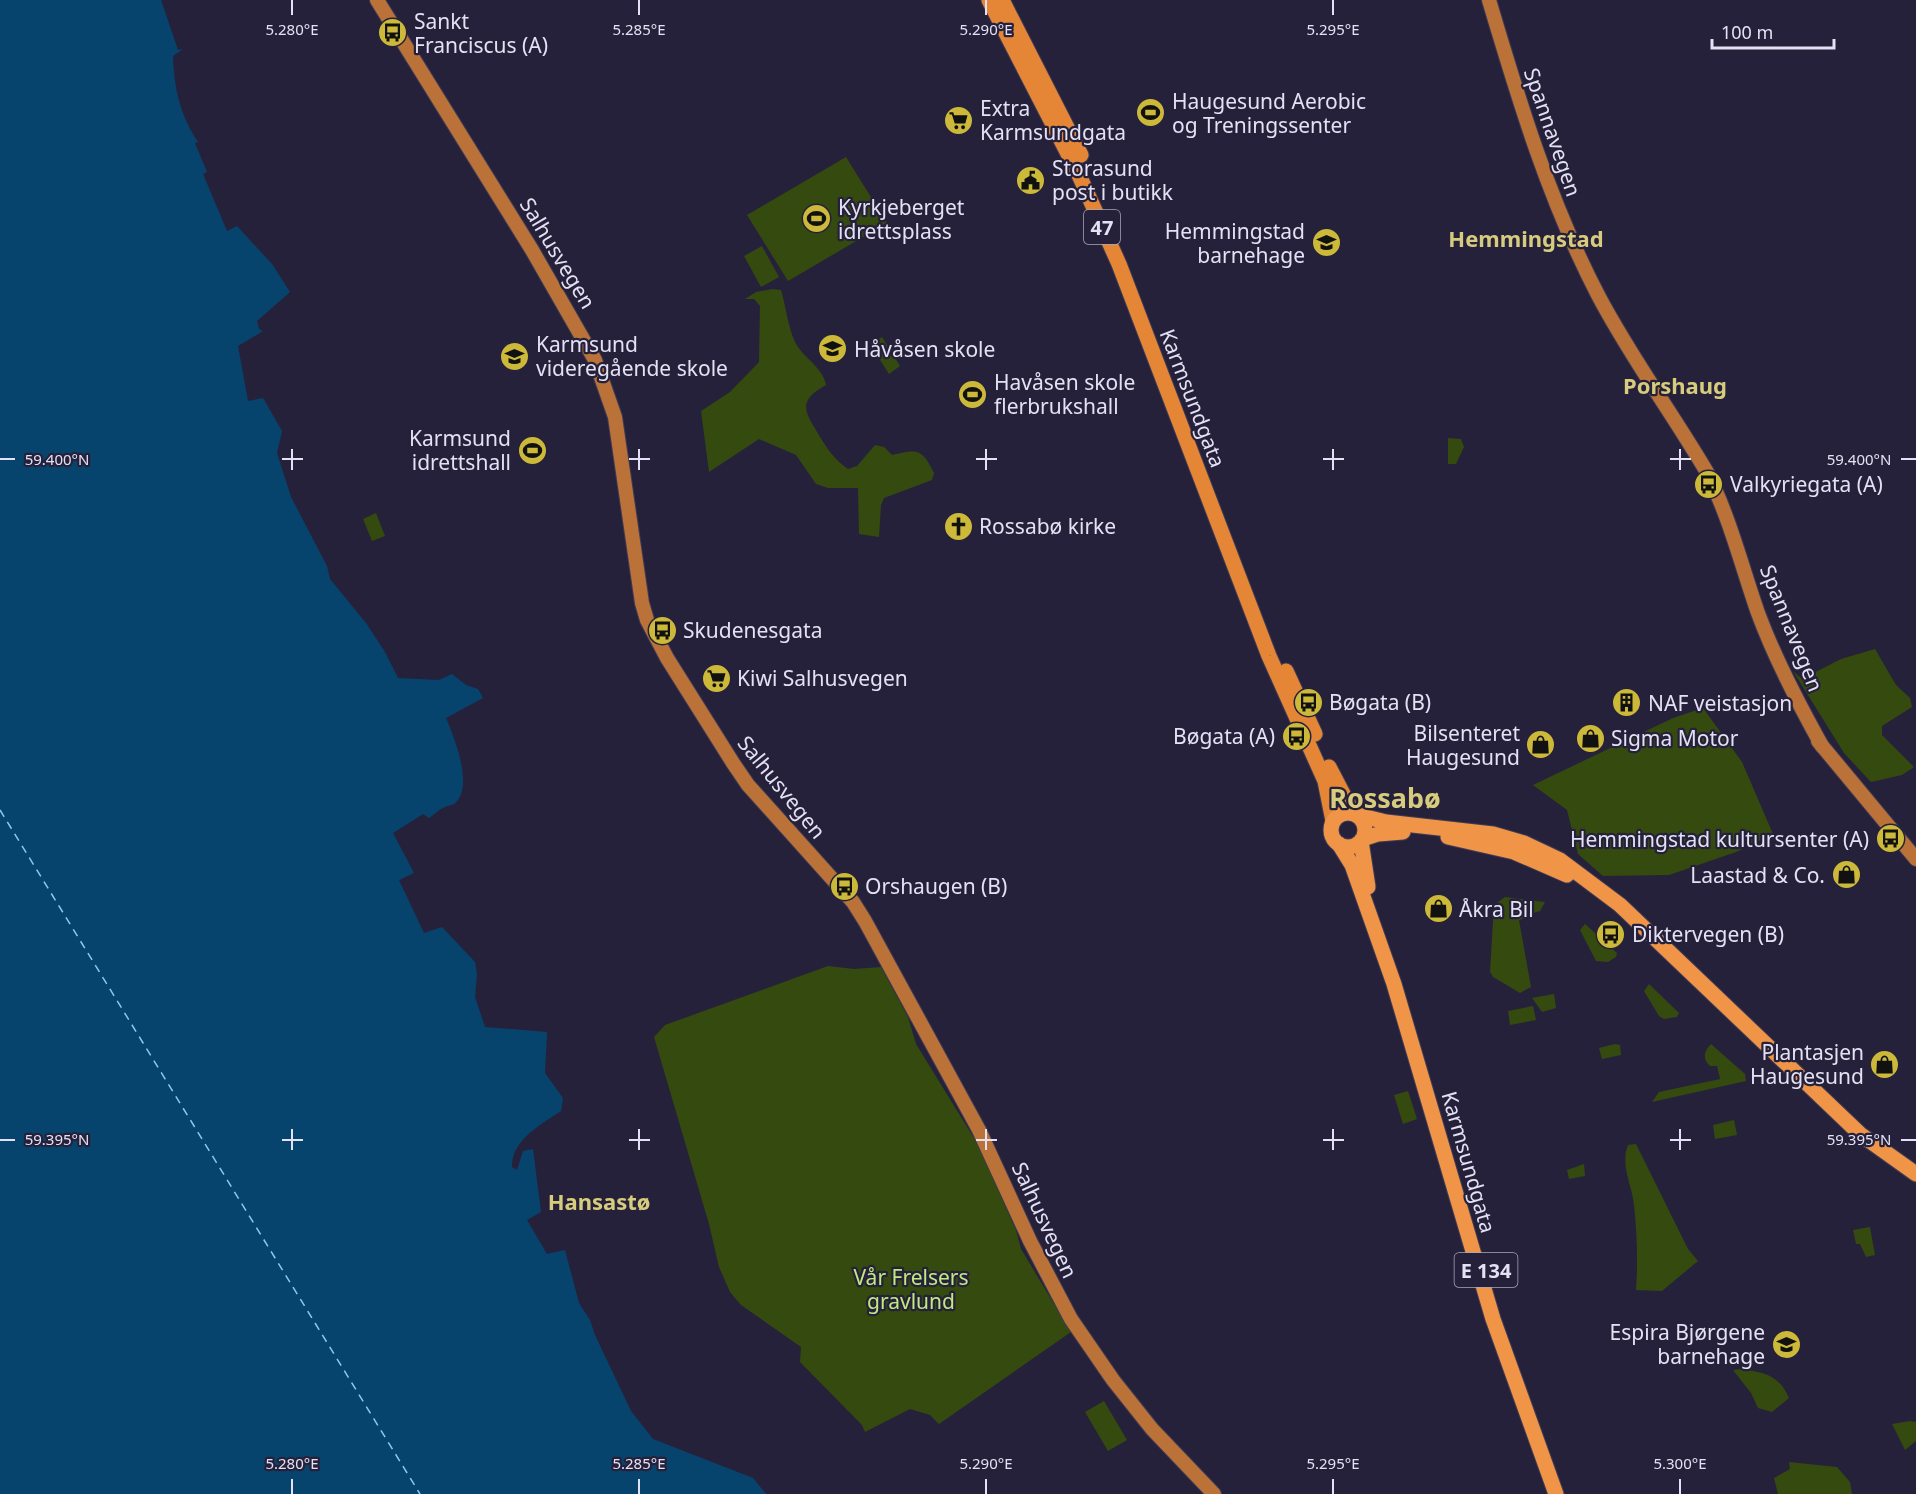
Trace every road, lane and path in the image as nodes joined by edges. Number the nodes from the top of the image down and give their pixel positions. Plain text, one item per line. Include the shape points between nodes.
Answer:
1 (377, 0) edge
2 (989, 0) edge
3 (1002, 0) edge
4 (1489, 0) edge
5 (1356, 814) junction
6 (1333, 821) junction
7 (1362, 840) junction
8 (1339, 844) junction
9 (1916, 859) edge
10 (1641, 928) junction
11 (1916, 1174) edge
12 (1214, 1494) edge
13 (1556, 1494) edge
14 (1567, 1494) edge

1 - 12 main road, Salhusvegen via 532,250 595,360 615,417 642,603 667,658 748,785 853,902 865,921 979,1130 1071,1319 1152,1429
2 - 6 main road, Karmsundgata / 47 via 1075,166 1119,264 1269,656 1325,781
3 - 5 main road, Karmsundgata / 47 via 1061,113 1110,220 1149,312 1278,652 1336,784
4 - 9 main road, Spannavegen via 1525,120 1571,240 1617,329 1708,474 1758,614 1788,683 1822,746
5 - 6 highway via 1342,813
5 - 7 highway, E 134 via 1366,829
5 - 10 highway via 1386,822 1475,831 1524,843 1580,873 1620,905
6 - 8 highway, E 134 via 1332,835
7 - 8 highway via 1351,847
7 - 10 highway via 1388,832 1427,834 1514,852 1571,878
7 - 14 highway, Karmsundgata / E 134 via 1373,904 1407,1002 1501,1320
8 - 13 highway, Karmsundgata / E 134 via 1354,871 1394,984 1493,1319
10 - 11 highway via 1860,1134

